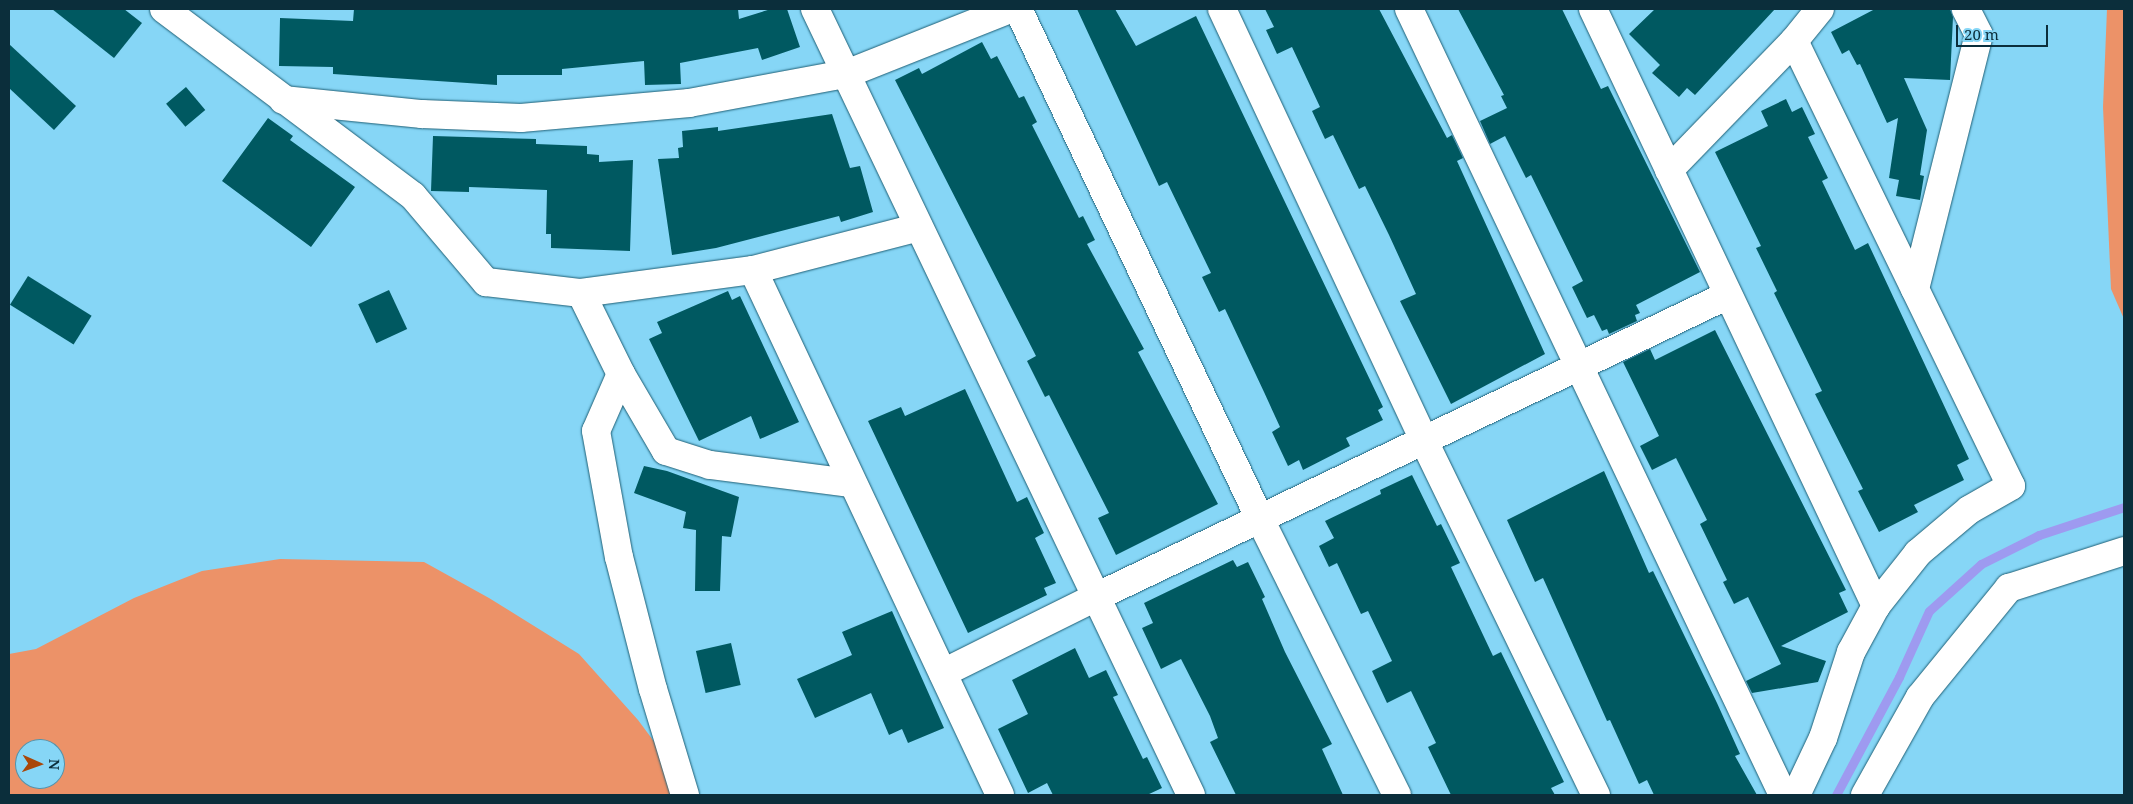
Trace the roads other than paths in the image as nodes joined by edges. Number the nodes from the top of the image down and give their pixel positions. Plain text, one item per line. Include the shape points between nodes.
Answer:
1 (164, 9) edge
2 (815, 9) edge
3 (1010, 9) edge
4 (1018, 9) edge
5 (1222, 9) edge
6 (1409, 9) edge
7 (1593, 9) edge
8 (1820, 9) edge
9 (1966, 9) edge
10 (1794, 41) junction
11 (846, 74) junction
12 (283, 100) junction
13 (1669, 170) junction
14 (919, 227) junction
15 (753, 270) junction
16 (1915, 289) junction
17 (581, 293) junction
18 (1728, 295) junction
19 (1578, 367) junction
20 (621, 374) junction
21 (1424, 441) junction
22 (851, 483) junction
23 (1260, 519) junction
24 (2124, 551) edge
25 (1096, 597) junction
26 (1876, 606) junction
27 (943, 673) junction
28 (685, 795) edge
29 (1000, 795) edge
30 (1191, 795) edge
31 (1397, 795) edge
32 (1596, 795) edge
33 (1783, 795) edge
34 (1796, 795) edge
35 (1865, 795) edge

1 - 12 street
2 - 11 street
3 - 11 street
4 - 23 street
5 - 21 street
6 - 19 street
7 - 13 street
8 - 10 street
9 - 16 street via 1979,35
10 - 13 street
10 - 16 street
11 - 12 street via 689,103 521,118 422,114
11 - 14 street
12 - 17 street via 413,196 486,282
13 - 18 street
14 - 15 street
14 - 25 street
15 - 17 street
15 - 22 street
16 - 26 street via 2010,486 1969,510 1918,553
17 - 20 street
18 - 19 street
18 - 26 street
19 - 21 street
19 - 33 street
20 - 22 street via 666,451 710,465
20 - 28 street via 596,431 619,557 652,689
21 - 23 street
21 - 32 street
22 - 27 street
23 - 25 street
23 - 31 street
24 - 35 street via 2008,588 1920,697
25 - 27 street
25 - 30 street
26 - 34 street via 1851,652 1823,738
27 - 29 street

